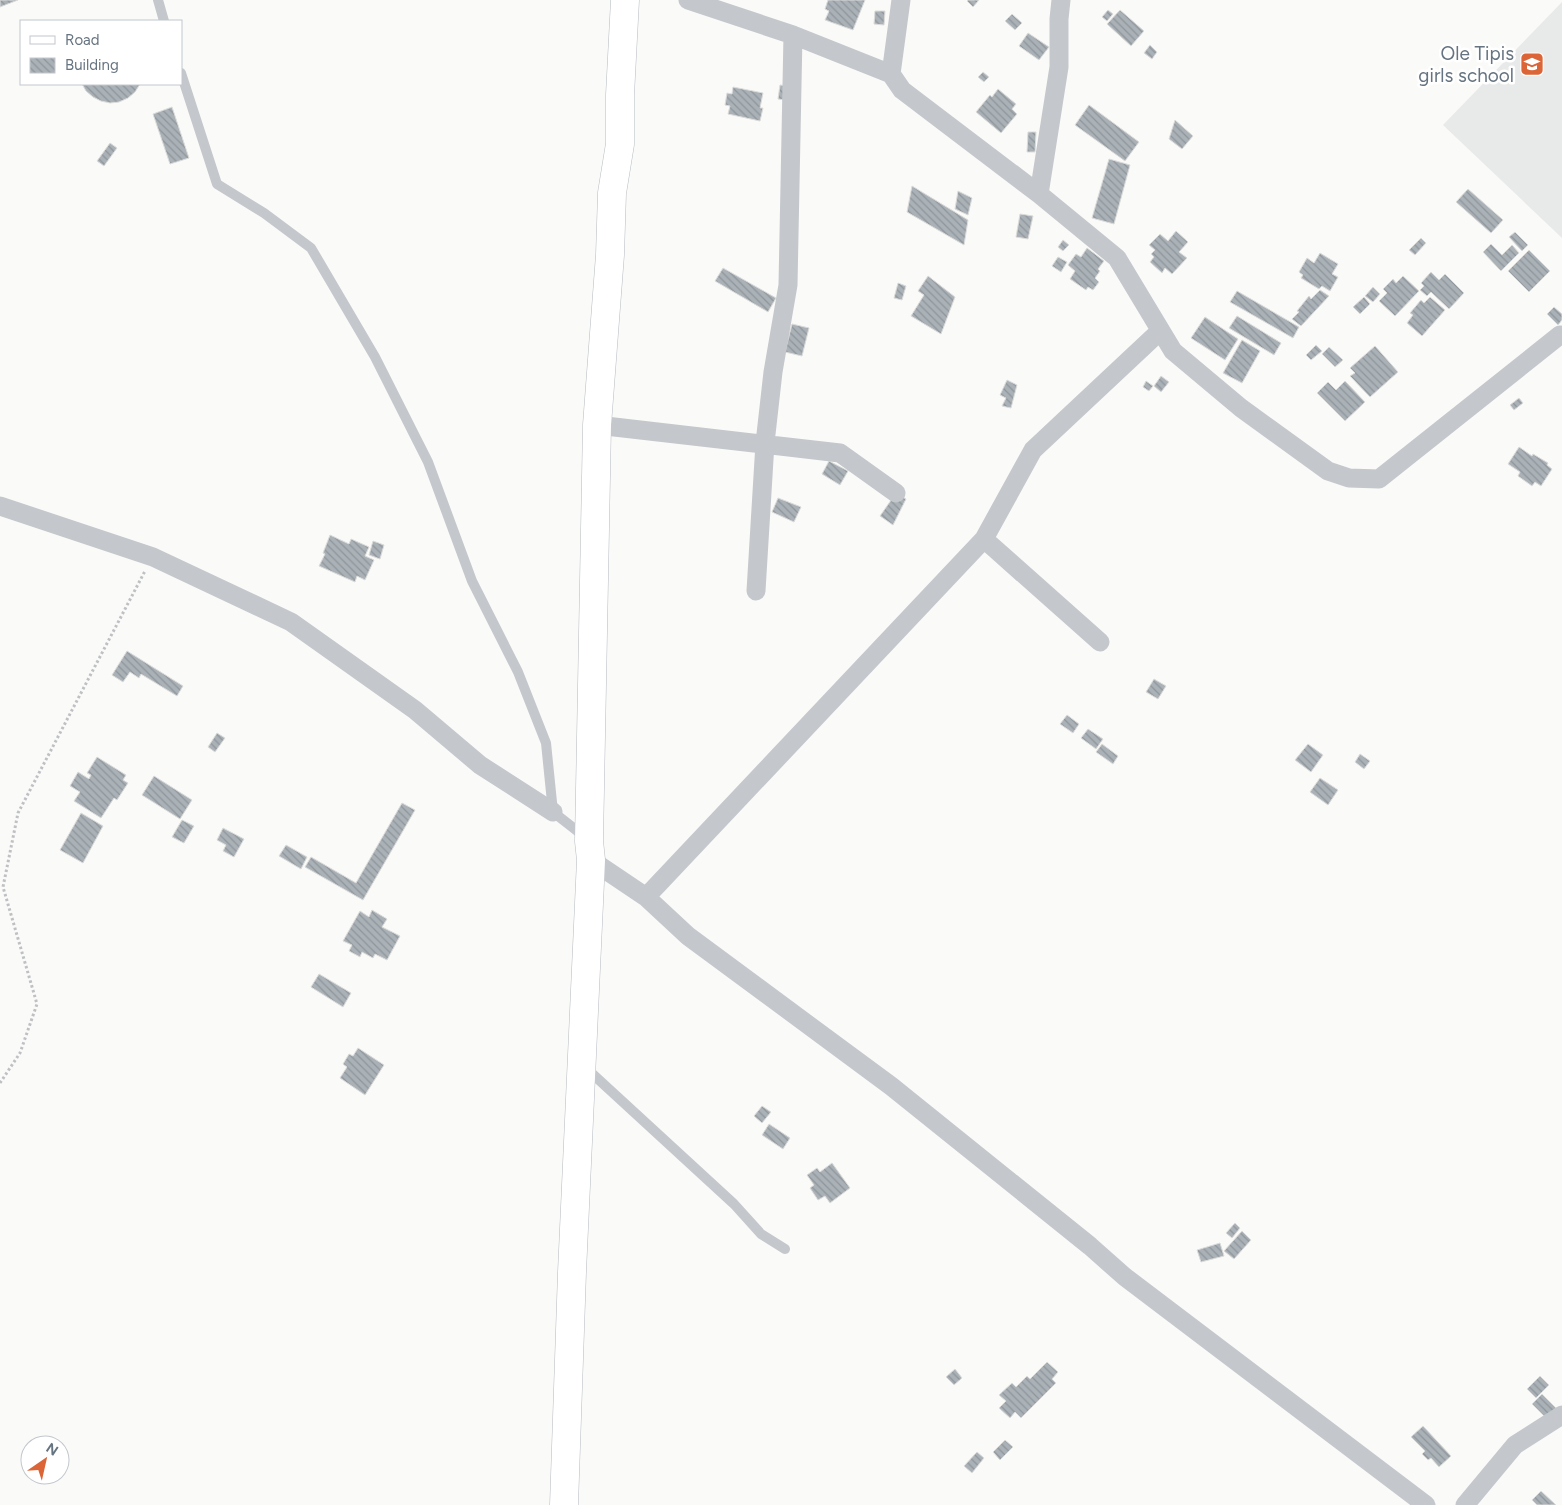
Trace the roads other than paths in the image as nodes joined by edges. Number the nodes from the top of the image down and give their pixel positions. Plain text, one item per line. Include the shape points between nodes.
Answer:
1 (158, 0) edge
2 (624, 0) edge
3 (688, 0) edge
4 (901, 0) edge
5 (1061, 0) edge
6 (164, 20) edge
7 (793, 36) junction
8 (891, 74) junction
9 (182, 76) edge
10 (1039, 194) junction
11 (1160, 331) junction
12 (1560, 335) dead end
13 (597, 424) junction
14 (766, 443) junction
15 (896, 493) dead end
16 (0, 506) edge
17 (984, 539) junction
18 (756, 591) dead end
19 (1100, 642) dead end
20 (553, 812) junction
21 (590, 851) junction
22 (646, 897) junction
23 (581, 1064) junction
24 (784, 1249) dead end
25 (1562, 1415) edge
26 (564, 1505) edge
27 (1426, 1505) edge
28 (1465, 1505) edge

1 - 6 lane
2 - 13 main road via 620,144 612,193
3 - 7 street
4 - 8 street
5 - 10 street via 1059,67
7 - 8 street
7 - 14 street via 788,285 773,372
8 - 10 street via 902,90
9 - 20 lane via 217,184 311,248 375,357 424,454 472,581 518,672 546,743
10 - 11 street via 1117,258
11 - 12 street via 1172,351 1233,402 1328,471 1350,478 1379,479
11 - 17 street via 1032,450
13 - 14 street
13 - 21 main road
14 - 15 street via 840,453
14 - 18 street
16 - 20 street via 152,557 291,622 415,710 480,765
17 - 19 street
17 - 22 street
20 - 21 lane
21 - 22 street
21 - 23 main road
22 - 27 street via 688,936 891,1086 1125,1277
23 - 24 lane via 734,1204 762,1234
23 - 26 main road
25 - 28 street via 1515,1445

